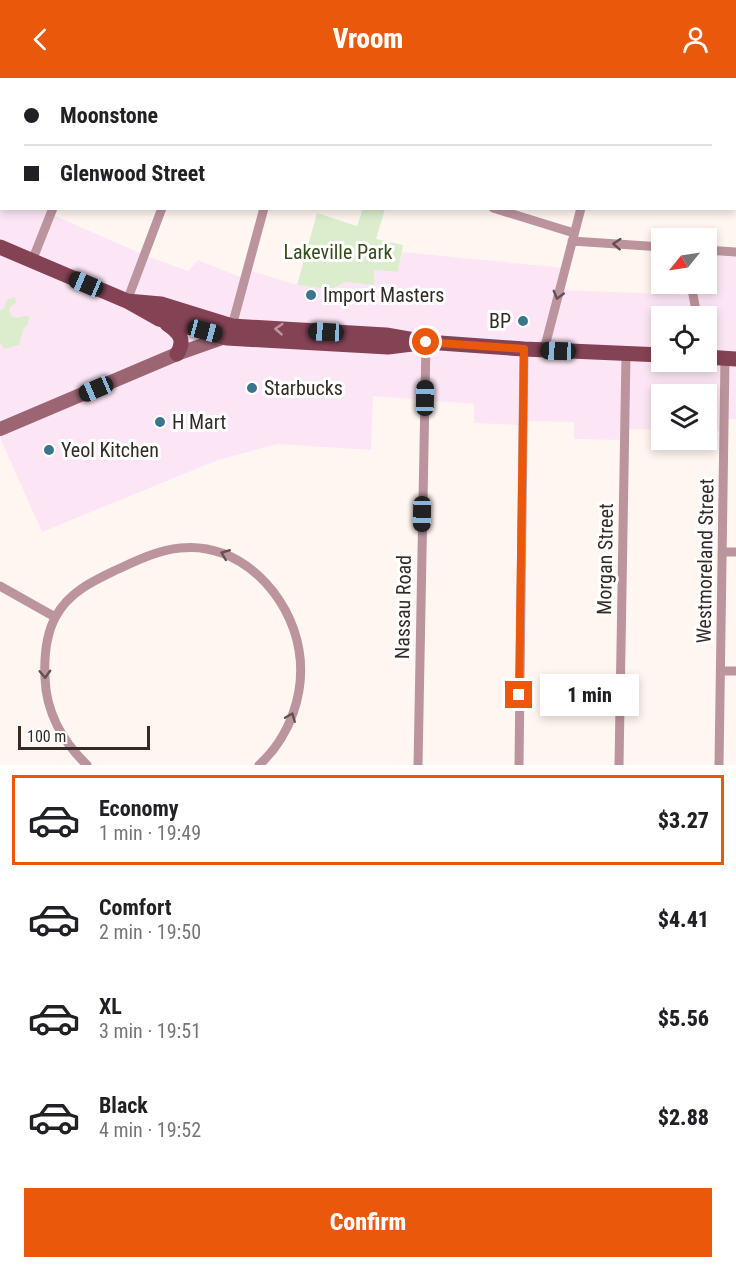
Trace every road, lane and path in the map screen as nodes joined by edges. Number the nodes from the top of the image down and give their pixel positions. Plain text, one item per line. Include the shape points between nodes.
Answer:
1 (52, 210) edge
2 (161, 210) edge
3 (263, 210) edge
4 (499, 210) edge
5 (580, 210) edge
6 (573, 237) junction
7 (651, 246) edge
8 (0, 248) edge
9 (717, 251) edge
10 (736, 252) edge
11 (32, 261) junction
12 (127, 301) junction
13 (159, 319) junction
14 (230, 332) junction
15 (426, 342) junction
16 (524, 349) junction
17 (544, 350) junction
18 (177, 354) junction
19 (626, 354) junction
20 (651, 355) edge
21 (731, 358) edge
22 (0, 429) edge
23 (725, 460) junction
24 (736, 460) edge
25 (723, 552) junction
26 (736, 552) edge
27 (0, 586) edge
28 (55, 617) junction
29 (721, 671) junction
30 (736, 671) edge
31 (87, 765) edge
32 (259, 765) edge
33 (418, 765) edge
34 (428, 765) edge
35 (519, 765) edge
36 (619, 765) edge
37 (719, 765) edge

1 - 11 street
2 - 12 street
3 - 14 street
4 - 6 street
5 - 6 street
7 -> 6 street
6 -> 17 street
8 - 11 main road
9 - 10 street
11 - 12 main road
12 - 13 main road
12 - 14 main road via 161,304
13 - 14 main road
13 - 18 main road via 181,337
14 - 15 main road via 388,347
14 - 18 main road
15 - 16 main road
15 - 33 street, Nassau Road
16 - 17 main road
16 - 35 street
17 - 19 main road
18 - 22 main road
19 - 20 main road
19 - 36 street, Morgan Street
21 - 23 street, Westmoreland Street
23 - 24 street
23 - 25 street, Westmoreland Street
25 - 26 street
25 - 29 street, Westmoreland Street
27 - 28 street
28 -> 31 street via 45,663 47,698 64,738
32 -> 28 street via 290,722 301,669 288,616 268,585 251,569 218,551 165,551 96,579 76,593
29 - 30 street
29 - 37 street, Westmoreland Street
33 - 34 street

